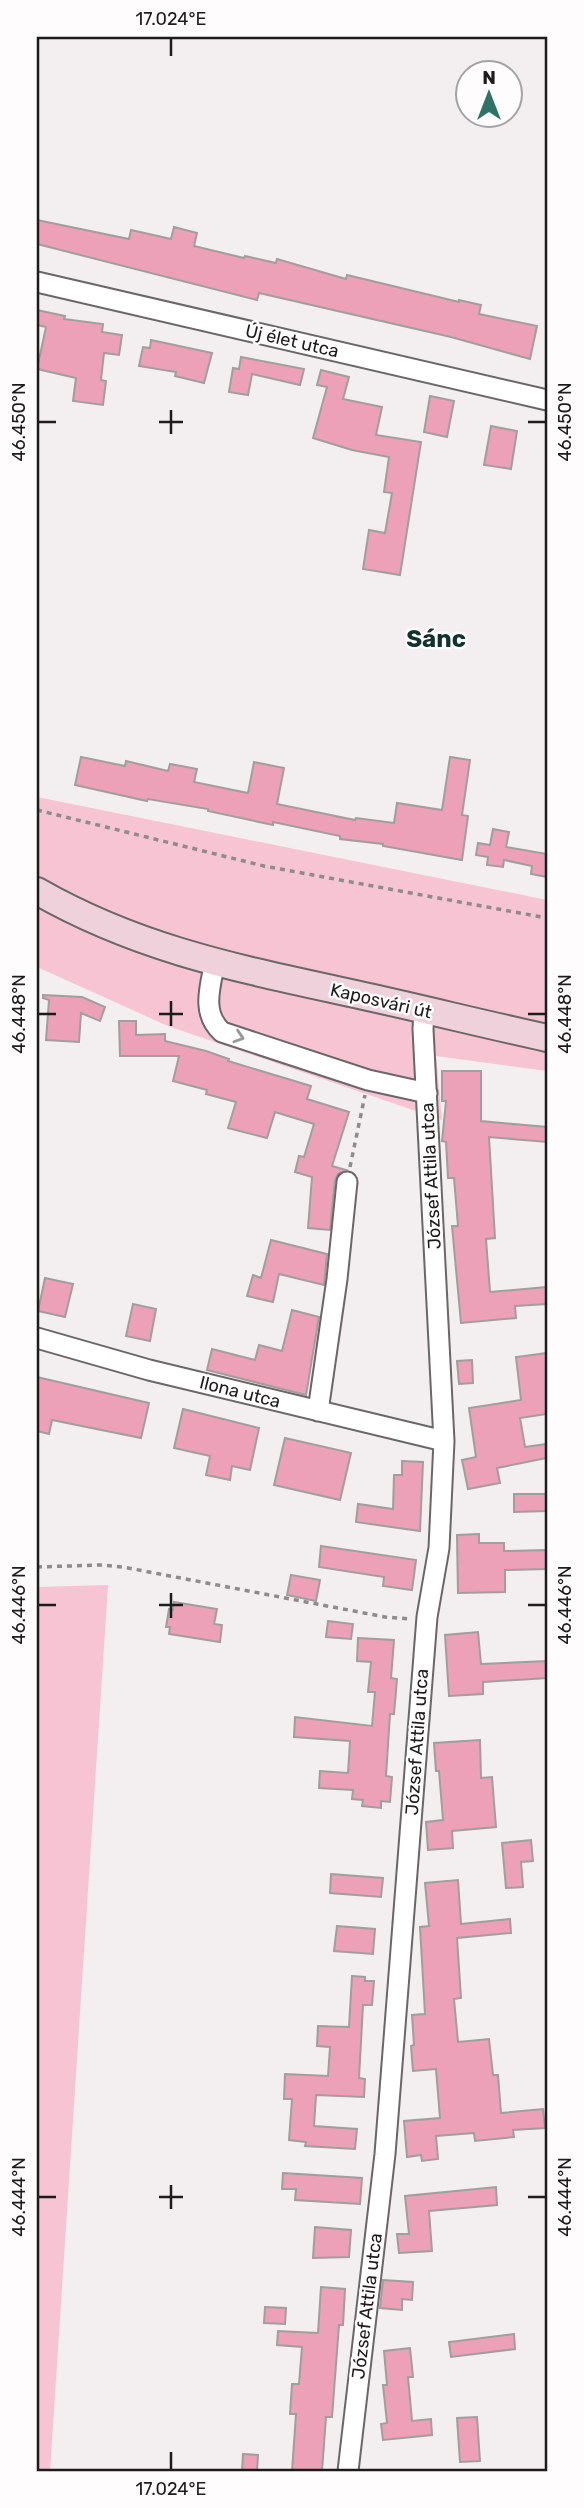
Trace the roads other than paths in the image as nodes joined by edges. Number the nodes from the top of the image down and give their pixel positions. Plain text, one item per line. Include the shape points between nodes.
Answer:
1 (37, 282) edge
2 (547, 400) edge
3 (37, 891) edge
4 (215, 962) junction
5 (424, 1010) junction
6 (547, 1038) edge
7 (427, 1093) junction
8 (346, 1182) road end
9 (37, 1338) edge
10 (318, 1411) junction
11 (444, 1441) junction
12 (348, 2471) edge

1 - 2 street, Új élet utca
3 - 4 main road, Kaposvári út via 127,935
4 - 5 main road, Kaposvári út
4 -> 7 street via 210,1019 222,1032 368,1080
5 - 6 main road, Kaposvári út
5 - 7 street, József Attila utca
7 - 11 street, József Attila utca
8 - 10 street
9 - 10 street, Ilona utca
10 - 11 street, Ilona utca
11 - 12 street, József Attila utca via 439,1549 427,1617 385,2154

